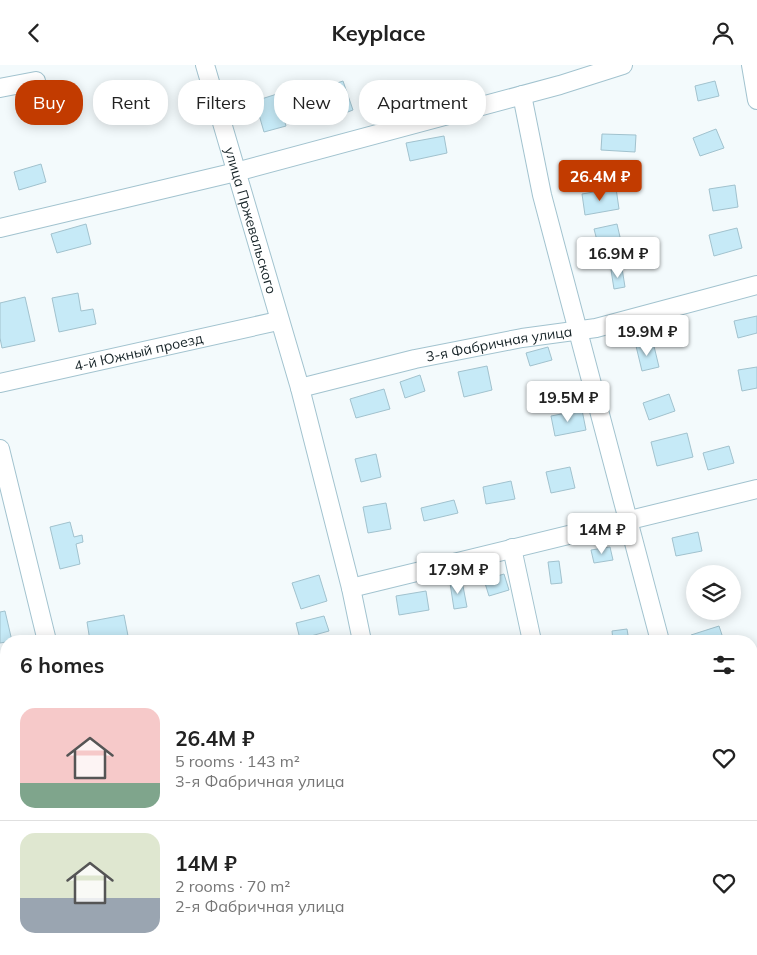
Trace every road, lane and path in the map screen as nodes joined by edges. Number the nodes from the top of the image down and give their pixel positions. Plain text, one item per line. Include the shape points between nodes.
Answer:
1 (205, 65) edge
2 (623, 65) edge
3 (753, 65) edge
4 (15, 85) edge
5 (0, 88) edge
6 (522, 95) junction
7 (757, 100) edge
8 (236, 172) junction
9 (0, 229) edge
10 (757, 285) edge
11 (278, 321) junction
12 (579, 331) junction
13 (0, 383) edge
14 (300, 388) junction
15 (0, 449) edge
16 (757, 489) edge
17 (629, 521) junction
18 (512, 548) junction
19 (351, 588) junction
20 (46, 635) edge
21 (361, 635) edge
22 (531, 635) edge
23 (658, 635) edge

1 - 8 street, улица Пржевальского
2 - 6 street
3 - 7 street
4 - 5 street
6 - 8 street
6 - 12 street via 542,195
8 - 9 street
8 - 11 street, улица Пржевальского
10 - 12 street, 3-я Фабричная улица
11 - 13 street, 4-й Южный проезд
11 - 14 street, улица Пржевальского
12 - 14 street, 3-я Фабричная улица via 522,338 416,359
12 - 17 street
14 - 19 street
15 - 20 street
16 - 17 street
17 - 18 street
17 - 23 street
18 - 19 street
18 - 22 street
19 - 21 street

